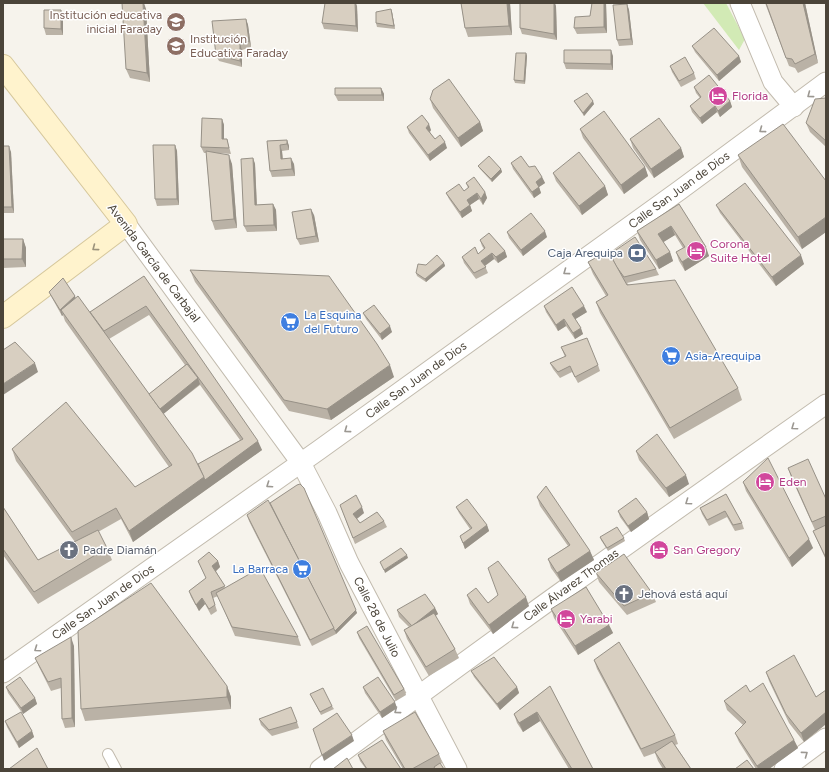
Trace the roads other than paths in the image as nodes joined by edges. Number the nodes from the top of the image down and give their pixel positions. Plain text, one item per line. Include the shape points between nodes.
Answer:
1 (740, 3) edge
2 (3, 66) edge
3 (826, 82) edge
4 (794, 107) junction
5 (126, 224) junction
6 (3, 317) edge
7 (826, 404) edge
8 (301, 463) junction
9 (3, 673) edge
10 (417, 696) junction
11 (826, 738) edge
12 (108, 754) dead end
13 (116, 769) edge
14 (320, 769) edge
15 (457, 769) edge
16 (784, 769) edge

1 - 4 street via 773,82
2 - 5 street, Avenida García de Carbajal
3 -> 4 street, Calle San Juan de Dios
4 -> 8 street, Calle San Juan de Dios
5 -> 6 street
5 - 8 street, Avenida García de Carbajal
7 -> 10 street, Calle Álvarez Thomas
8 -> 9 street, Calle San Juan de Dios
8 - 10 street, Calle 28 de Julio
10 -> 14 street, Calle Álvarez Thomas
10 - 15 street, Calle 28 de Julio
16 -> 11 street
12 - 13 lane

